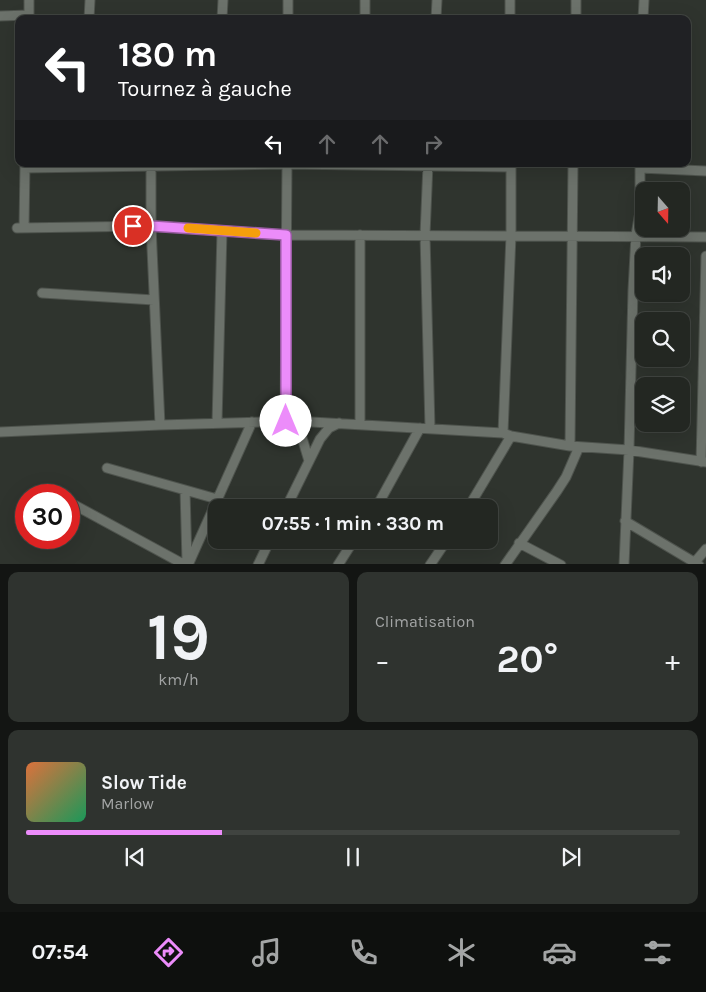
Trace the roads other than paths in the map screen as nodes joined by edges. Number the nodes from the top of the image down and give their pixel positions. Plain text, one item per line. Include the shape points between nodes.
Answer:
1 (29, 0) edge
2 (90, 0) edge
3 (223, 0) edge
4 (288, 0) edge
5 (365, 0) edge
6 (437, 0) edge
7 (510, 0) edge
8 (576, 0) edge
9 (644, 0) edge
10 (29, 15) edge
11 (89, 15) edge
12 (222, 15) edge
13 (288, 15) edge
14 (365, 15) edge
15 (436, 15) edge
16 (510, 15) edge
17 (576, 15) edge
18 (643, 15) edge
19 (0, 16) edge
20 (15, 17) edge
21 (25, 167) edge
22 (151, 167) edge
23 (287, 167) edge
24 (428, 167) edge
25 (511, 167) edge
26 (573, 167) edge
27 (640, 167) edge
28 (653, 167) edge
29 (706, 171) edge
30 (640, 182) edge
31 (151, 226) junction
32 (222, 231) junction
33 (286, 235) junction
34 (360, 235) junction
35 (425, 235) junction
36 (512, 235) junction
37 (635, 235) edge
38 (571, 237) junction
39 (690, 237) edge
40 (706, 237) edge
41 (636, 238) edge
42 (706, 256) edge
43 (706, 282) edge
44 (42, 293) dead end
45 (154, 300) junction
46 (705, 333) edge
47 (290, 421) junction
48 (252, 422) junction
49 (340, 422) junction
50 (217, 423) junction
51 (360, 424) junction
52 (160, 425) junction
53 (420, 428) junction
54 (430, 428) junction
55 (0, 432) edge
56 (507, 434) junction
57 (570, 446) junction
58 (579, 446) junction
59 (629, 450) junction
60 (309, 461) junction
61 (704, 462) edge
62 (107, 468) dead end
63 (185, 490) junction
64 (217, 498) junction
65 (290, 499) edge
66 (381, 499) edge
67 (473, 499) edge
68 (80, 508) edge
69 (625, 521) junction
70 (519, 543) junction
71 (266, 549) edge
72 (348, 549) edge
73 (440, 549) edge
74 (706, 549) edge
75 (697, 563) edge
76 (185, 564) edge
77 (187, 564) edge
78 (187, 564) edge
79 (258, 564) edge
80 (338, 564) edge
81 (430, 564) edge
82 (505, 564) edge
83 (562, 564) edge
84 (624, 564) edge

1 - 10 street
2 - 11 street
3 - 12 street
4 - 13 street
5 - 14 street
6 - 15 street
7 - 16 street
8 - 17 street
9 - 18 street
19 - 20 street
21 - 31 street via 20,228
22 - 31 street
23 - 33 street
24 - 35 street
25 - 36 street
26 - 38 street
27 - 30 street
28 - 29 street
31 - 32 street
31 - 45 street
32 - 33 street
32 - 50 street
33 - 34 street
33 - 47 street
34 - 35 street
34 - 51 street
35 - 36 street
35 - 54 street
36 - 38 street
36 - 56 street
37 - 38 street
38 - 57 street
39 - 40 street
41 - 59 street
42 - 43 street
43 - 46 street
44 - 45 street
45 - 52 street
46 - 61 street
47 - 48 street
47 - 49 street
47 - 60 street via 300,431
48 - 50 street
48 - 64 street
49 - 51 street
49 - 60 street via 320,439
50 - 52 street
51 - 53 street
52 - 55 street
53 - 54 street
53 - 66 street
54 - 56 street
56 - 57 street
56 - 67 street
57 - 58 street
58 - 59 street
58 - 70 street via 566,477
59 - 61 street
59 - 69 street
60 - 65 street
62 - 63 street
63 - 64 street
63 - 78 street
64 - 77 street
68 - 76 street
69 - 75 street
69 - 84 street
70 - 82 street
70 - 83 street
71 - 79 street
72 - 80 street
73 - 81 street
74 - 75 street

